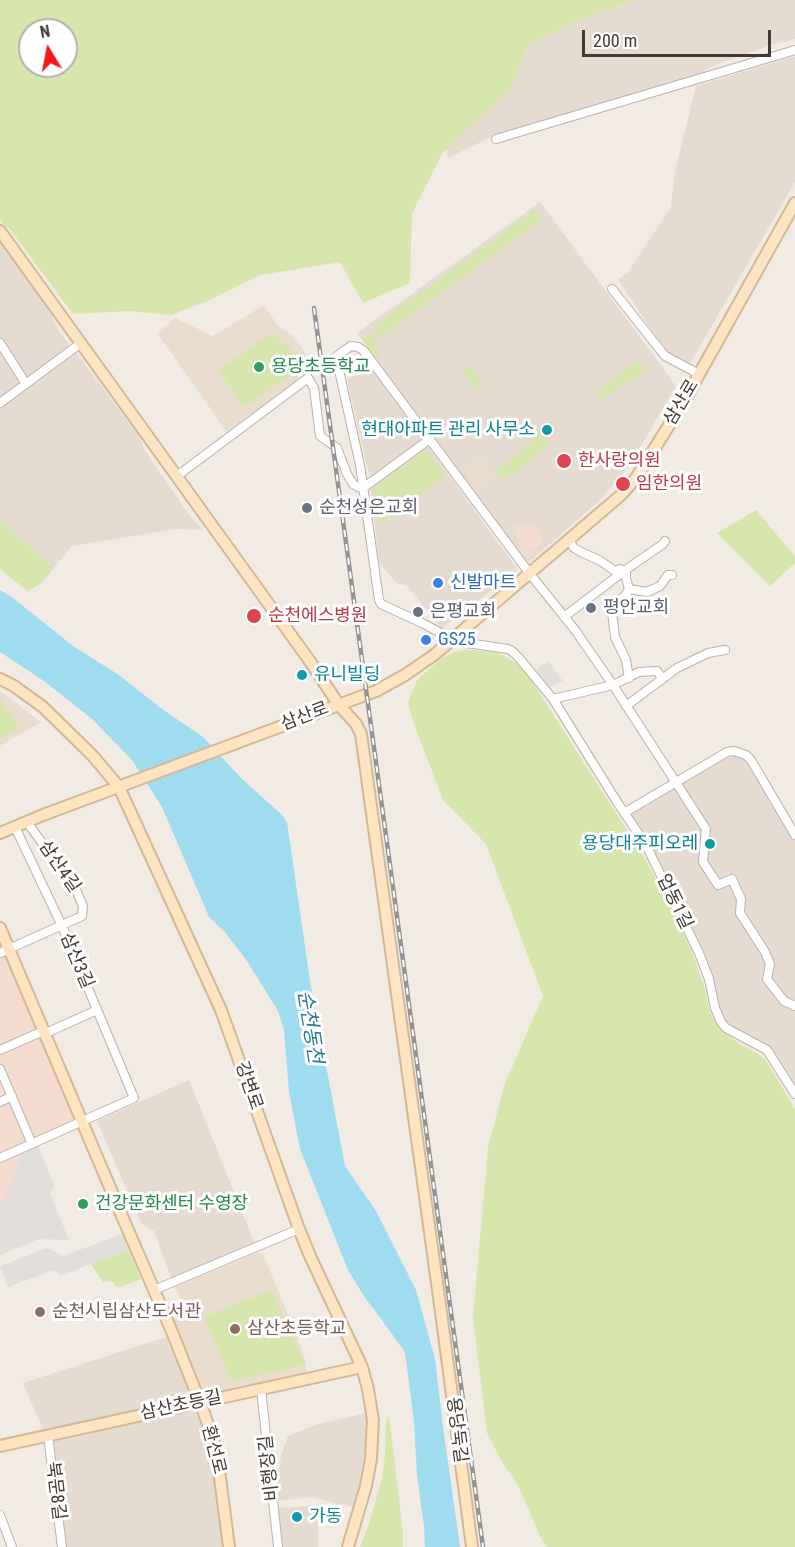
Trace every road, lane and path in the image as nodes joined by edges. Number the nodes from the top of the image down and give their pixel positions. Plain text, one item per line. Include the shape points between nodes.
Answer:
1 (795, 50) edge
2 (496, 139) dead end
3 (795, 203) edge
4 (790, 219) edge
5 (0, 231) edge
6 (612, 289) dead end
7 (0, 343) edge
8 (81, 344) junction
9 (699, 374) junction
10 (26, 384) junction
11 (0, 403) edge
12 (430, 439) junction
13 (177, 476) junction
14 (363, 488) junction
15 (569, 540) junction
16 (665, 541) dead end
17 (624, 571) junction
18 (530, 574) junction
19 (672, 575) dead end
20 (629, 589) junction
21 (564, 617) junction
22 (452, 639) junction
23 (725, 650) dead end
24 (629, 678) junction
25 (662, 678) junction
26 (0, 679) edge
27 (613, 685) junction
28 (553, 699) junction
29 (339, 705) junction
30 (626, 706) junction
31 (676, 782) junction
32 (119, 787) junction
33 (624, 813) junction
34 (27, 822) junction
35 (15, 827) junction
36 (0, 833) edge
37 (795, 835) edge
38 (62, 926) junction
39 (0, 928) edge
40 (5, 951) edge
41 (795, 1006) edge
42 (96, 1010) junction
43 (44, 1033) junction
44 (0, 1050) edge
45 (0, 1069) edge
46 (795, 1094) edge
47 (12, 1096) junction
48 (0, 1102) edge
49 (82, 1121) junction
50 (32, 1144) junction
51 (0, 1158) edge
52 (299, 1229) junction
53 (154, 1290) junction
54 (362, 1367) junction
55 (261, 1389) junction
56 (200, 1402) junction
57 (48, 1435) junction
58 (0, 1446) edge
59 (0, 1515) edge
60 (12, 1547) edge
61 (62, 1547) edge
62 (229, 1547) edge
63 (278, 1547) edge
64 (348, 1547) edge
65 (471, 1547) edge

1 - 2 street
3 - 4 street, 삼산로
4 - 9 street, 삼산로
5 - 8 street, 용당둑길
6 - 9 street via 665,356
7 - 10 street
8 - 10 street
8 - 13 street, 용당둑길
9 - 15 street, 삼산로 via 636,478
10 - 11 street
12 - 14 street
12 - 14 street via 364,351 351,346 345,350 336,357
12 - 18 street
13 - 14 street via 308,378 314,388 320,436 337,448 349,478
13 - 29 street, 용당둑길
14 - 22 street, 업동1길 via 381,604
15 - 17 street via 583,554 615,571
15 - 18 street, 삼산로
16 - 17 street
17 - 20 street
17 - 21 street
18 - 21 street
18 - 22 street, 삼산로
19 - 20 street via 647,592
20 - 24 street via 614,603 612,612 615,637
21 - 27 street
22 - 28 street, 업동1길 via 512,651
22 - 29 street, 삼산로 via 405,675
23 - 25 street via 689,661
24 - 25 street via 639,672 657,671
24 - 27 street
25 - 30 street
26 - 32 street, 강변로 via 43,707
27 - 28 street
27 - 30 street
28 - 33 street, 업동1길
29 - 32 street, 삼산로
29 - 65 street, 용당둑길 via 356,724 362,740
30 - 31 street
31 - 33 street
31 - 37 street via 727,752 740,752 751,760
31 - 41 street via 706,829 702,862 718,885 732,879 741,899 740,913 770,964 767,979 784,1001
32 - 34 street
32 - 52 street, 강변로 via 221,1010
33 - 46 street, 업동1길 via 646,845 699,953 721,1022 767,1050
34 - 35 street
34 - 38 street, 삼산4길 via 76,890 83,906 82,916
35 - 36 street
35 - 38 street, 삼산3길
38 - 40 street
38 - 42 street, 삼산3길
39 - 40 street, 환선로
40 - 43 street, 환선로
42 - 43 street
42 - 49 street, 삼산3길 via 134,1098
43 - 44 street
43 - 49 street, 환선로
45 - 47 street
47 - 48 street
47 - 50 street
49 - 50 street
49 - 53 street, 환선로
50 - 51 street
52 - 53 street
52 - 54 street, 강변로
53 - 56 street, 환선로
54 - 55 street, 삼산초등길
54 - 64 street, 강변로 via 371,1403 372,1459
55 - 56 street, 삼산초등길
55 - 63 street, 비행장길
56 - 57 street, 삼산초등길
56 - 62 street, 환선로 via 216,1447
57 - 58 street, 삼산초등길
57 - 61 street, 북문8길
59 - 60 street

